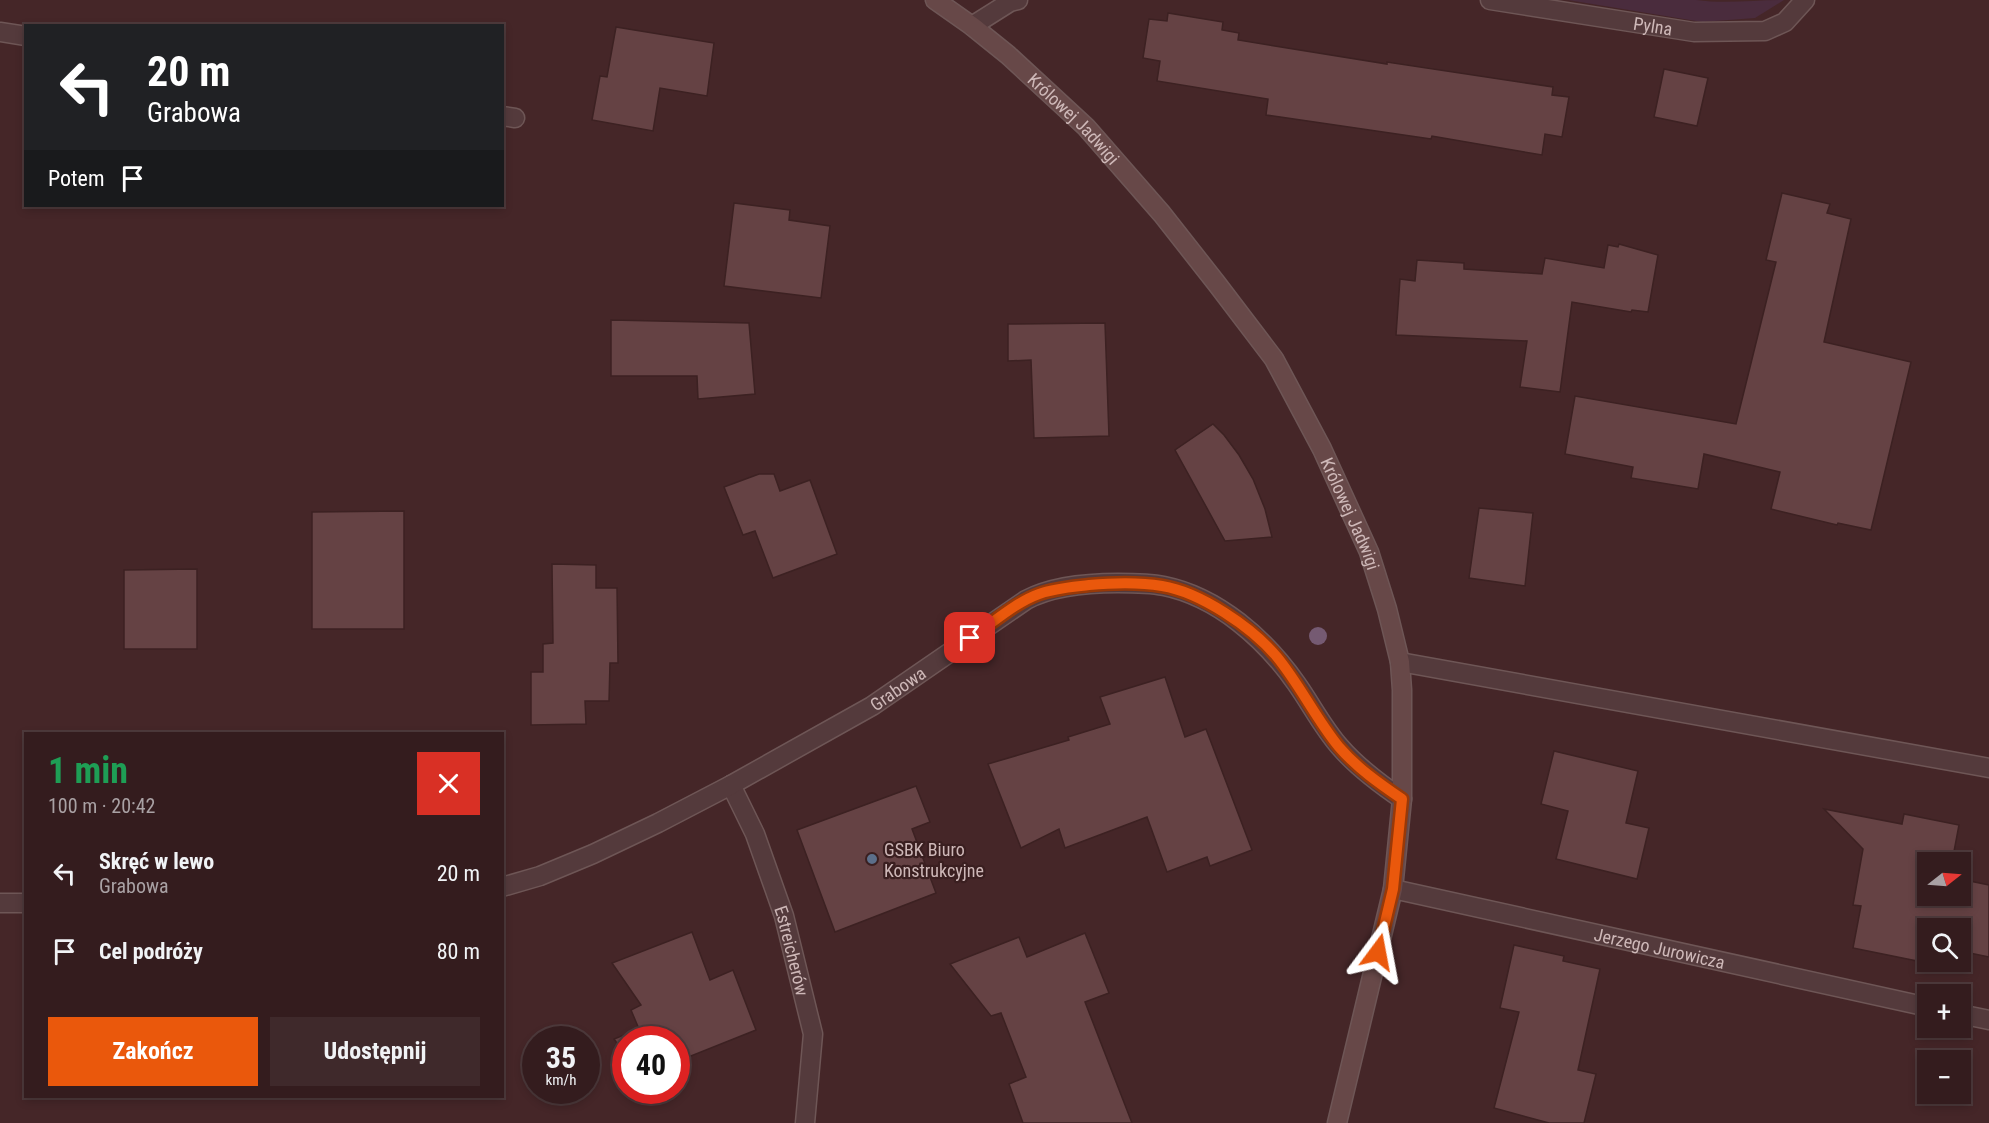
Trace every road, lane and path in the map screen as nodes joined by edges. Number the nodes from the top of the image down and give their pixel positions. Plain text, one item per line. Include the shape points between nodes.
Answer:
1 (935, 0) edge
2 (1018, 0) edge
3 (1490, 0) edge
4 (1805, 0) edge
5 (972, 26) junction
6 (0, 32) edge
7 (24, 36) edge
8 (1400, 662) junction
9 (1989, 768) edge
10 (731, 785) junction
11 (1402, 799) junction
12 (504, 886) edge
13 (1393, 889) junction
14 (0, 903) edge
15 (24, 903) edge
16 (1917, 1005) edge
17 (1971, 1016) edge
18 (1989, 1020) edge
19 (805, 1123) edge
20 (1337, 1123) edge

1 - 5 street, Królowej Jadwigi
2 - 5 street
3 - 4 street, Pylna via 1694,32 1765,31 1785,22
5 - 8 street, Królowej Jadwigi via 1086,127 1161,214 1274,359 1322,448 1369,552
6 - 7 street
8 - 9 street
8 - 11 street, Królowej Jadwigi
10 - 11 street, Grabowa via 872,706 1032,597 1046,591 1126,583 1181,591 1227,614 1253,634 1275,655 1339,746 1372,779
10 - 12 street, Grabowa via 593,854
10 - 19 street, Estreicherów via 755,834 784,916 813,1034
11 - 13 street, Królowej Jadwigi
13 - 16 street, Jerzego Jurowicza
13 - 20 street, Królowej Jadwigi
14 - 15 street
17 - 18 street

